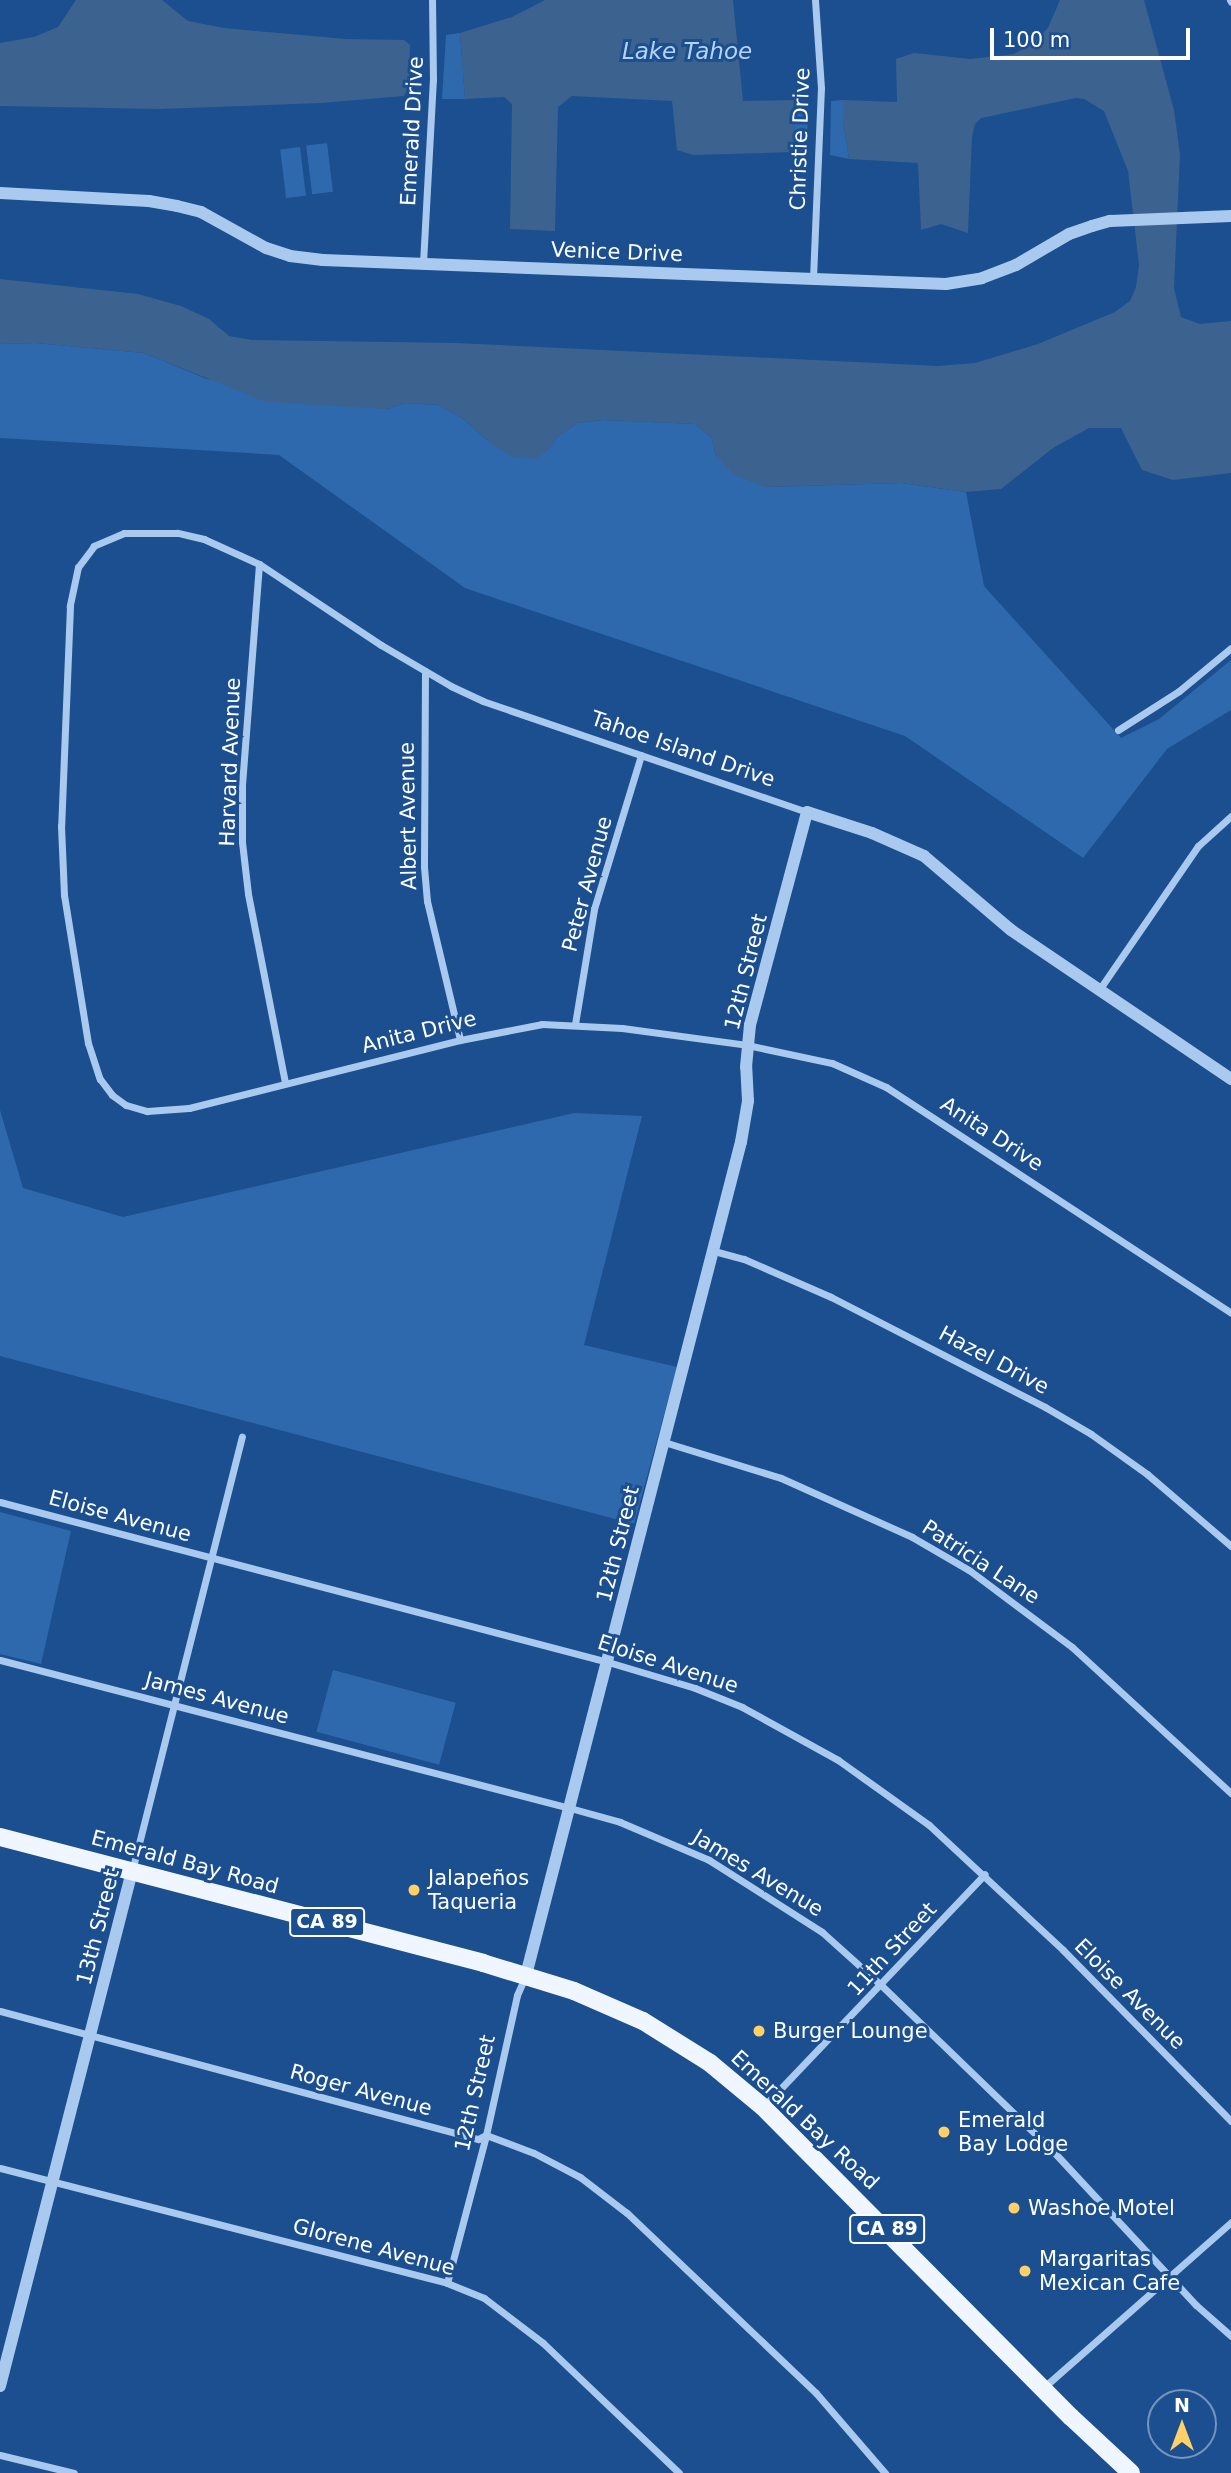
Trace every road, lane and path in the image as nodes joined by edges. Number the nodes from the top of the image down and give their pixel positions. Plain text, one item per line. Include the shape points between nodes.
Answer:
1 (432, 0) edge
2 (815, 0) edge
3 (0, 193) edge
4 (1231, 216) edge
5 (423, 263) junction
6 (813, 278) junction
7 (94, 546) joint
8 (259, 564) junction
9 (1231, 648) edge
10 (425, 671) junction
11 (1118, 730) dead end
12 (641, 755) junction
13 (807, 812) junction
14 (1231, 816) edge
15 (1099, 990) junction
16 (575, 1024) junction
17 (460, 1040) junction
18 (747, 1045) junction
19 (1231, 1079) edge
20 (285, 1083) junction
21 (714, 1251) junction
22 (1231, 1313) edge
23 (242, 1437) dead end
24 (664, 1442) junction
25 (0, 1502) edge
26 (1231, 1546) edge
27 (213, 1559) junction
28 (0, 1660) edge
29 (608, 1662) junction
30 (175, 1705) junction
31 (1231, 1793) edge
32 (570, 1808) junction
33 (0, 1837) edge
34 (132, 1871) junction
35 (985, 1874) junction
36 (526, 1975) junction
37 (882, 1986) junction
38 (0, 2011) edge
39 (90, 2035) junction
40 (763, 2106) junction
41 (1231, 2121) edge
42 (486, 2136) junction
43 (0, 2168) edge
44 (52, 2182) junction
45 (1231, 2222) edge
46 (1170, 2276) junction
47 (447, 2283) junction
48 (1231, 2336) edge
49 (0, 2386) edge
50 (1043, 2388) junction
51 (0, 2455) edge
52 (74, 2473) edge
53 (679, 2473) edge
54 (885, 2473) edge
55 (1131, 2473) edge

1 - 5 street, Emerald Drive via 433,80
2 - 6 street, Christie Drive via 821,88
3 - 5 street, Venice Drive via 149,201 201,212 245,238 290,256
4 - 6 street, Venice Drive via 1092,226 1016,265 982,278 946,284
5 - 6 street, Venice Drive
7 - 8 street, Tahoe Island Drive via 124,533 177,533 204,539
7 - 20 street, Anita Drive via 78,567 70,606 61,826 64,895 80,1002 100,1079 126,1105 147,1111 167,1111
8 - 10 street, Tahoe Island Drive
8 - 20 street, Harvard Avenue via 242,783 242,842
9 - 11 street via 1179,691
10 - 12 street, Tahoe Island Drive via 484,701
10 - 17 street, Albert Avenue via 427,901
12 - 13 street, Tahoe Island Drive
12 - 16 street, Peter Avenue via 594,909
13 - 15 street, Tahoe Island Drive via 924,856 1011,930
13 - 18 street, 12th Street
14 - 15 street via 1198,846
15 - 19 street, Tahoe Island Drive
16 - 17 street, Anita Drive via 520,1027
16 - 18 street, Anita Drive
17 - 20 street, Anita Drive
18 - 21 street, 12th Street via 746,1118
18 - 22 street, Anita Drive via 832,1063 886,1087
21 - 24 street, 12th Street
21 - 26 street, Hazel Drive via 744,1259 831,1297 1045,1407 1147,1474
23 - 27 street, 13th Street
24 - 29 street, 12th Street
24 - 31 street, Patricia Lane via 781,1478 912,1537 969,1570 1072,1647
25 - 27 street, Eloise Avenue
27 - 29 street, Eloise Avenue
27 - 30 street, 13th Street
28 - 30 street, James Avenue
29 - 32 street, 12th Street
29 - 35 street, Eloise Avenue via 695,1688 781,1727 890,1794
30 - 32 street, James Avenue
30 - 34 street, 13th Street
32 - 36 street, 12th Street
32 - 37 street, James Avenue via 620,1822 709,1860 811,1924
33 - 34 main road, Emerald Bay Road / CA 89
34 - 36 main road, Emerald Bay Road / CA 89
34 - 39 street, 13th Street
35 - 37 street, 11th Street
35 - 41 street, Eloise Avenue
36 - 40 main road, Emerald Bay Road / CA 89 via 643,2021 710,2063
36 - 42 street, 12th Street via 517,1996
37 - 40 street, 11th Street
37 - 46 street, James Avenue via 1051,2149
38 - 39 street, Roger Avenue
39 - 42 street, Roger Avenue via 478,2139
39 - 44 street, 13th Street
40 - 50 main road, Emerald Bay Road / CA 89
42 - 47 street, 12th Street
42 - 54 street, Roger Avenue via 534,2153 580,2177 627,2213 816,2393
43 - 44 street, Glorene Avenue
44 - 47 street, Glorene Avenue
44 - 49 street, 13th Street
45 - 46 street
46 - 48 street, James Avenue
46 - 50 street
47 - 53 street, Glorene Avenue via 484,2298 514,2318
50 - 55 main road, Emerald Bay Road / CA 89
51 - 52 street

